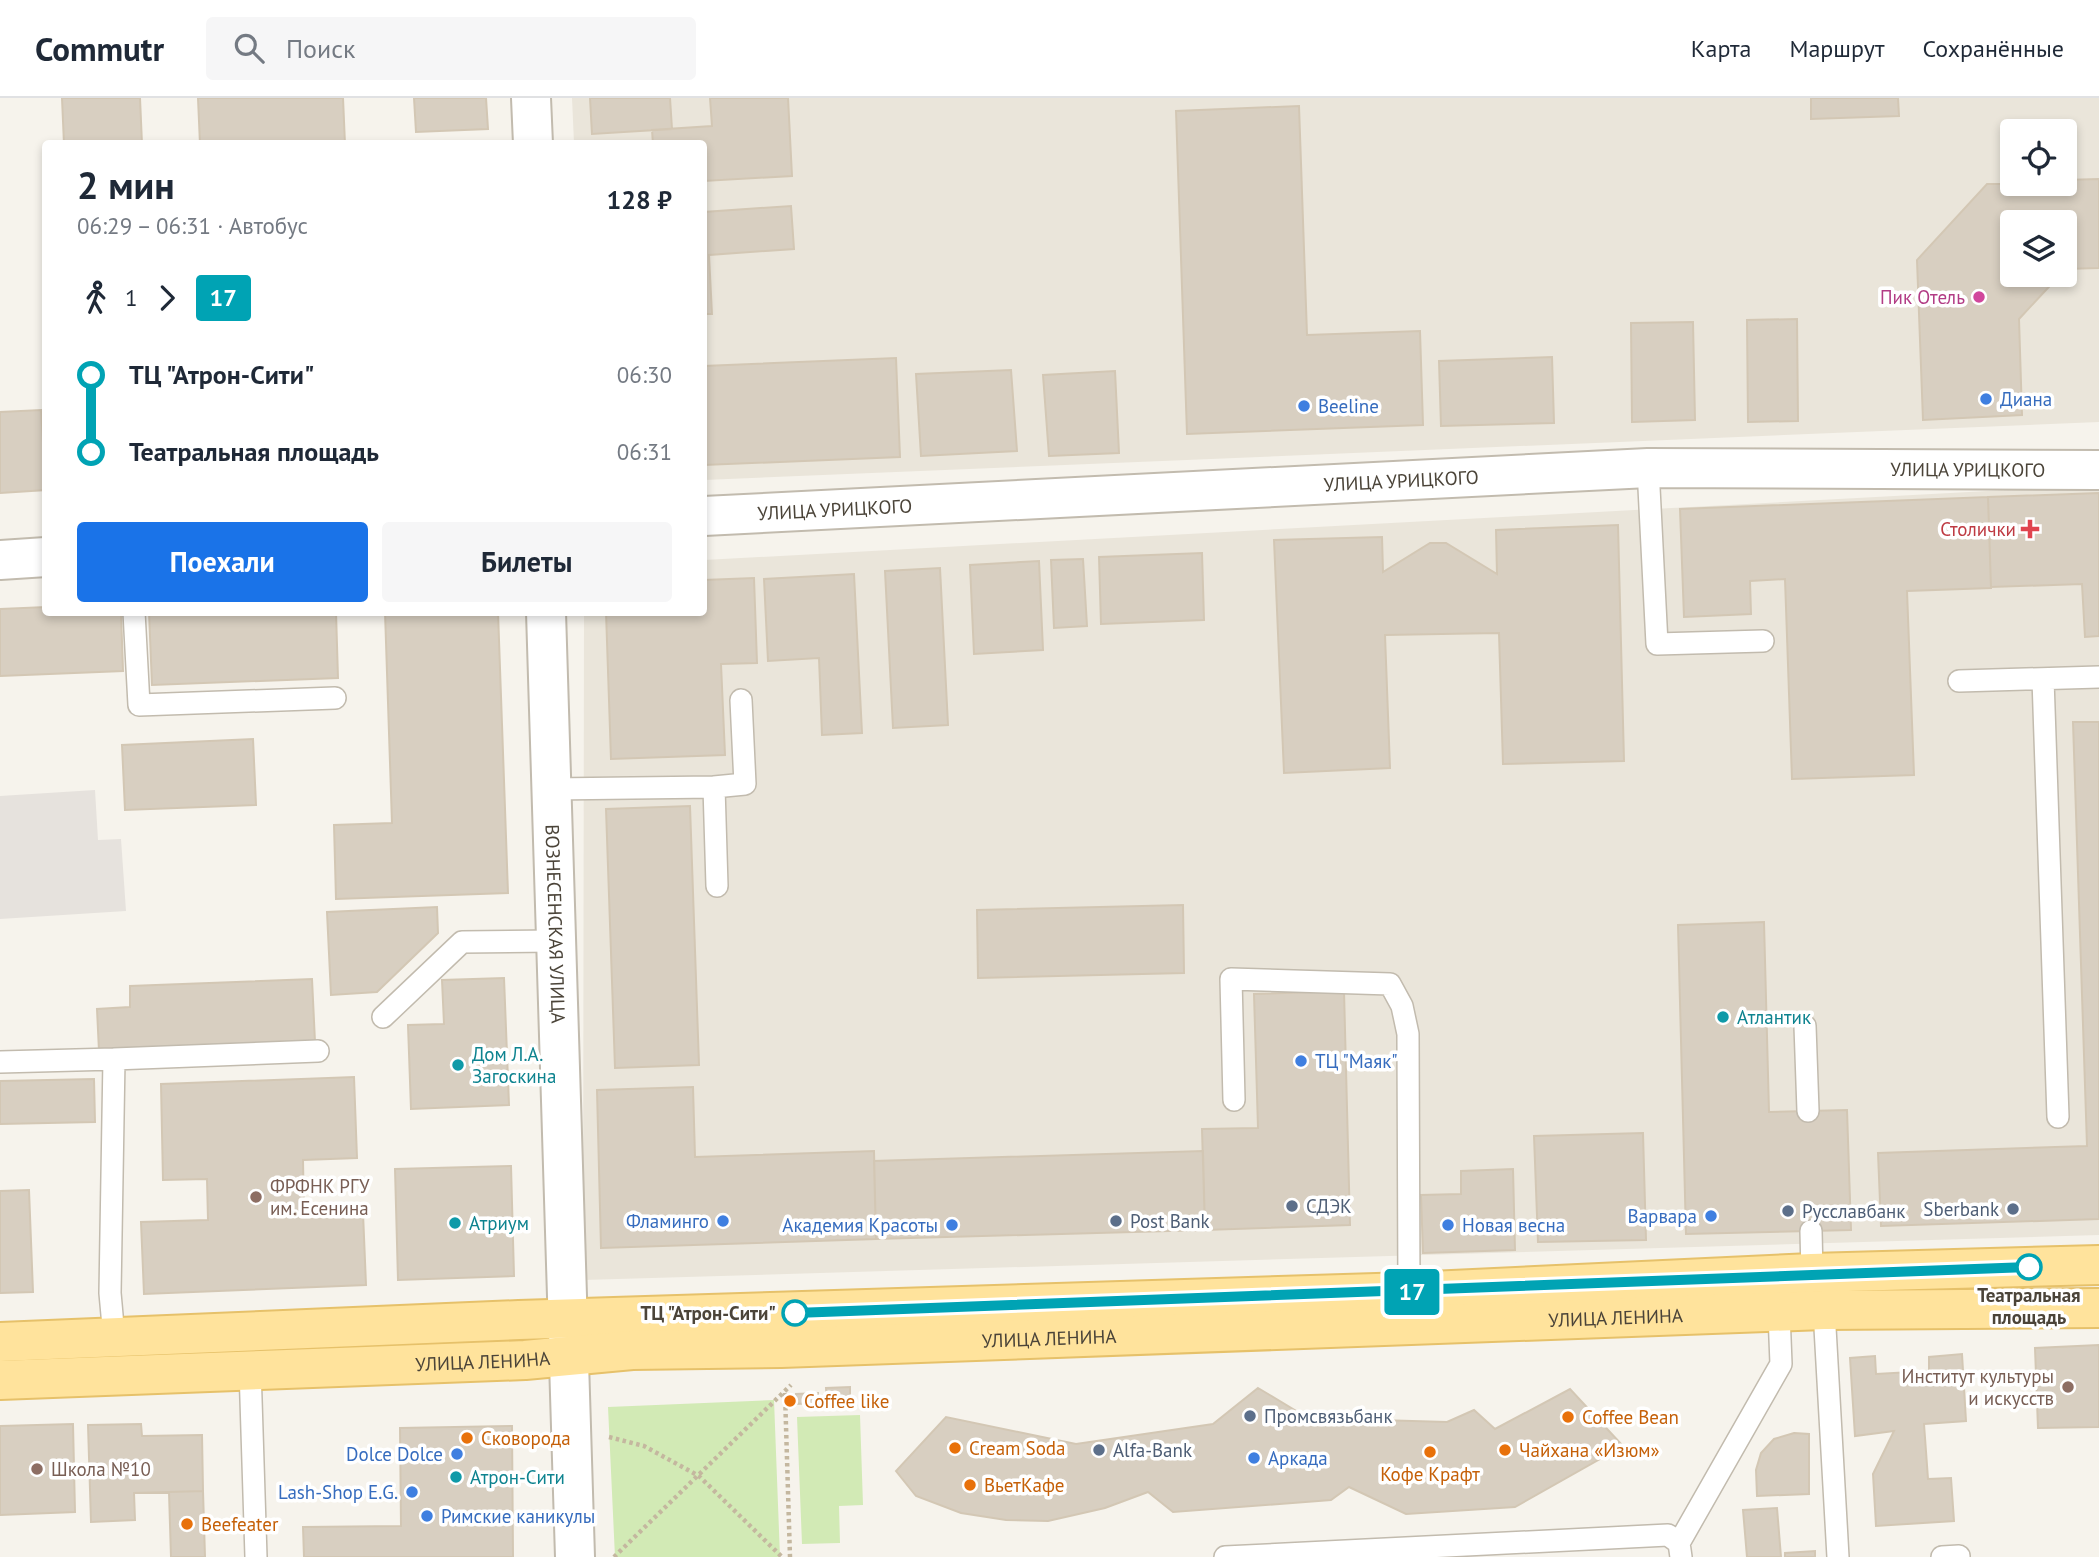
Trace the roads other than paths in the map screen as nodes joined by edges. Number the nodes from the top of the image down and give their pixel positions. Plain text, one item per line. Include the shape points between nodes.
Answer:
1 (531, 98) edge
2 (533, 140) edge
3 (1648, 468) junction
4 (2099, 470) edge
5 (707, 516) edge
6 (42, 557) edge
7 (0, 560) edge
8 (134, 616) edge
9 (546, 616) edge
10 (1763, 640) dead end
11 (2099, 677) edge
12 (2043, 679) junction
13 (1959, 681) dead end
14 (335, 698) dead end
15 (741, 700) dead end
16 (714, 787) junction
17 (551, 789) junction
18 (717, 886) dead end
19 (554, 941) junction
20 (383, 1017) dead end
21 (1805, 1026) dead end
22 (318, 1051) dead end
23 (114, 1059) junction
24 (0, 1062) edge
25 (1234, 1100) dead end
26 (1808, 1111) dead end
27 (2058, 1118) dead end
28 (1811, 1231) dead end
29 (2099, 1265) edge
30 (1812, 1273) junction
31 (1409, 1292) junction
32 (2099, 1308) edge
33 (1824, 1310) junction
34 (1779, 1313) junction
35 (114, 1337) junction
36 (568, 1337) junction
37 (0, 1342) edge
38 (250, 1368) junction
39 (0, 1380) edge
40 (1680, 1550) edge
41 (1959, 1556) edge
42 (256, 1557) edge
43 (575, 1557) edge
44 (1225, 1557) edge
45 (1838, 1557) edge
46 (1942, 1557) edge

1 - 2 street
3 - 4 street, УЛИЦА УРИЦКОГО
3 - 5 street, УЛИЦА УРИЦКОГО
3 - 10 lane via 1657,644
6 - 7 street
8 - 14 lane via 139,705
9 - 17 street, ВОЗНЕСЕНСКАЯ УЛИЦА
11 - 12 lane
12 - 13 lane
12 - 27 lane
15 - 16 lane via 745,785
16 - 17 lane
16 - 18 lane
17 - 19 street, ВОЗНЕСЕНСКАЯ УЛИЦА
19 - 20 lane via 462,942
19 - 36 street, ВОЗНЕСЕНСКАЯ УЛИЦА
21 - 26 lane
22 - 23 lane
23 - 24 lane
23 - 35 lane via 110,1293
25 - 31 lane via 1231,979 1390,984 1402,1006 1408,1034
28 - 30 lane
29 - 30 main road, УЛИЦА ЛЕНИНА
30 - 31 main road, УЛИЦА ЛЕНИНА
31 - 36 main road, УЛИЦА ЛЕНИНА
32 - 33 main road, УЛИЦА ЛЕНИНА
33 - 34 main road, УЛИЦА ЛЕНИНА
33 - 45 lane
34 - 36 main road, УЛИЦА ЛЕНИНА via 632,1350
34 - 40 lane via 1781,1364
35 - 36 main road, УЛИЦА ЛЕНИНА
35 - 37 main road, УЛИЦА ЛЕНИНА
36 - 38 main road, УЛИЦА ЛЕНИНА via 525,1360
36 - 43 street, ВОЗНЕСЕНСКАЯ УЛИЦА
38 - 39 main road, УЛИЦА ЛЕНИНА
38 - 42 lane
40 - 44 lane via 1668,1535
41 - 46 lane

